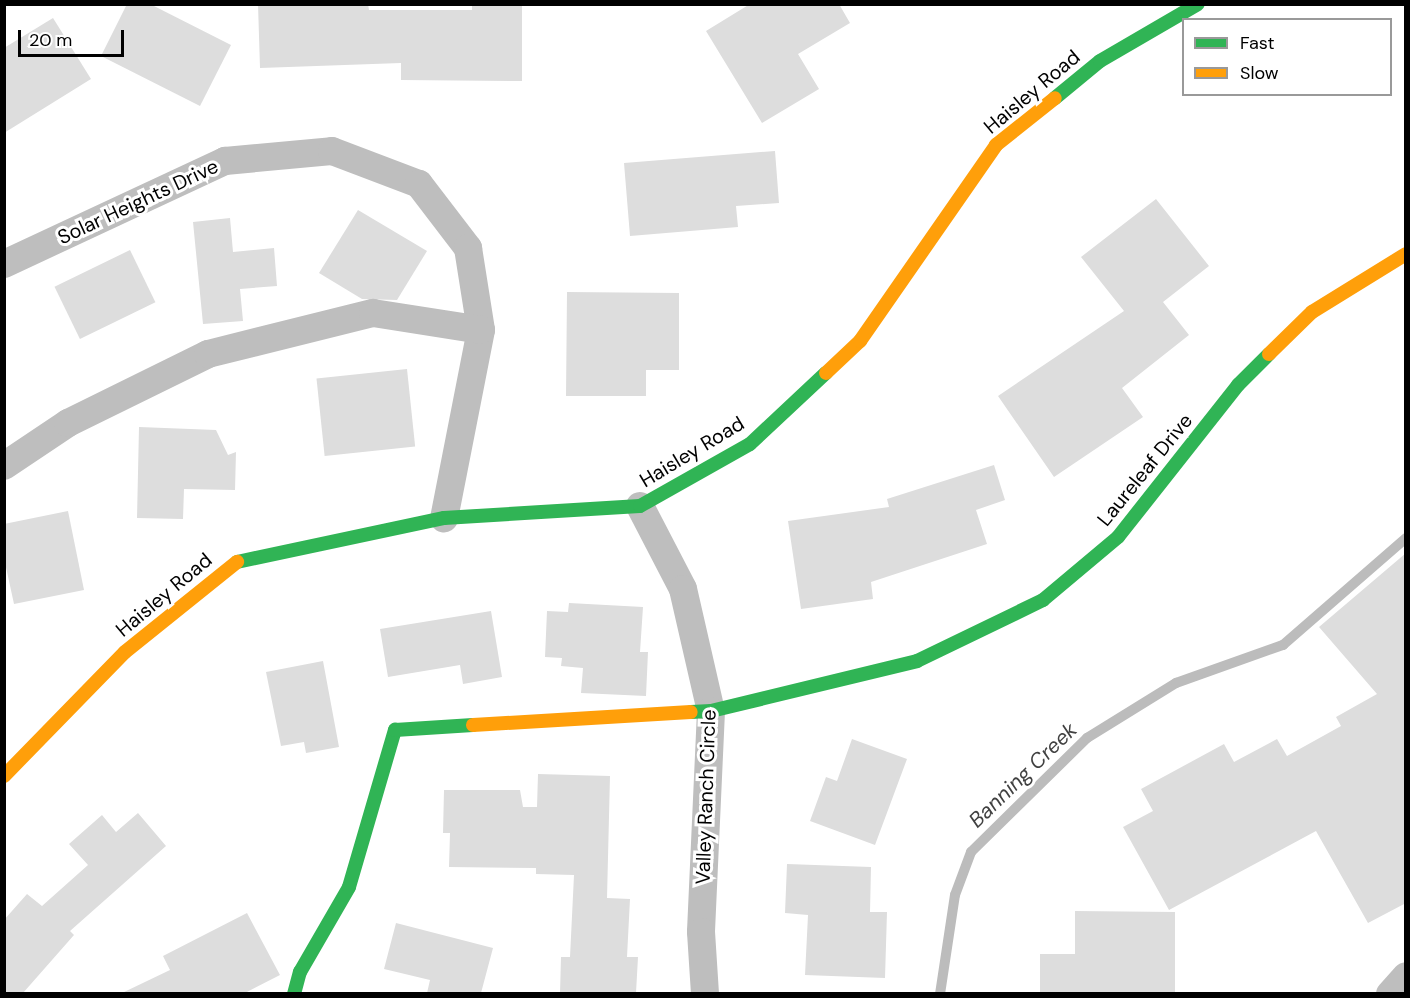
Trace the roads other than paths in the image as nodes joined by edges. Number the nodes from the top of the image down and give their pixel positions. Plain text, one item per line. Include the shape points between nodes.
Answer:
1 (1198, 4) edge
2 (1406, 254) edge
3 (4, 264) edge
4 (481, 330) junction
5 (4, 466) edge
6 (640, 506) junction
7 (444, 518) junction
8 (711, 711) junction
9 (4, 776) edge
10 (1406, 976) edge
11 (294, 993) edge
12 (705, 993) edge
13 (1390, 993) edge

1 - 6 street, Haisley Road via 1100,61 996,145 860,341 750,444
2 - 8 street, Laureleaf Drive via 1312,312 1238,385 1118,537 1043,600 917,661
3 - 4 street, Solar Heights Drive via 225,161 332,151 419,184 468,248
4 - 5 street via 373,313 208,354 68,423
4 - 7 street, Solar Heights Drive
6 - 7 street, Haisley Road
6 - 8 street, Valley Ranch Circle via 683,590
7 - 9 street, Haisley Road via 232,563 125,652
8 - 11 street, Laureleaf Drive via 395,730 349,887 300,972
8 - 12 street, Valley Ranch Circle via 700,932
10 - 13 street

